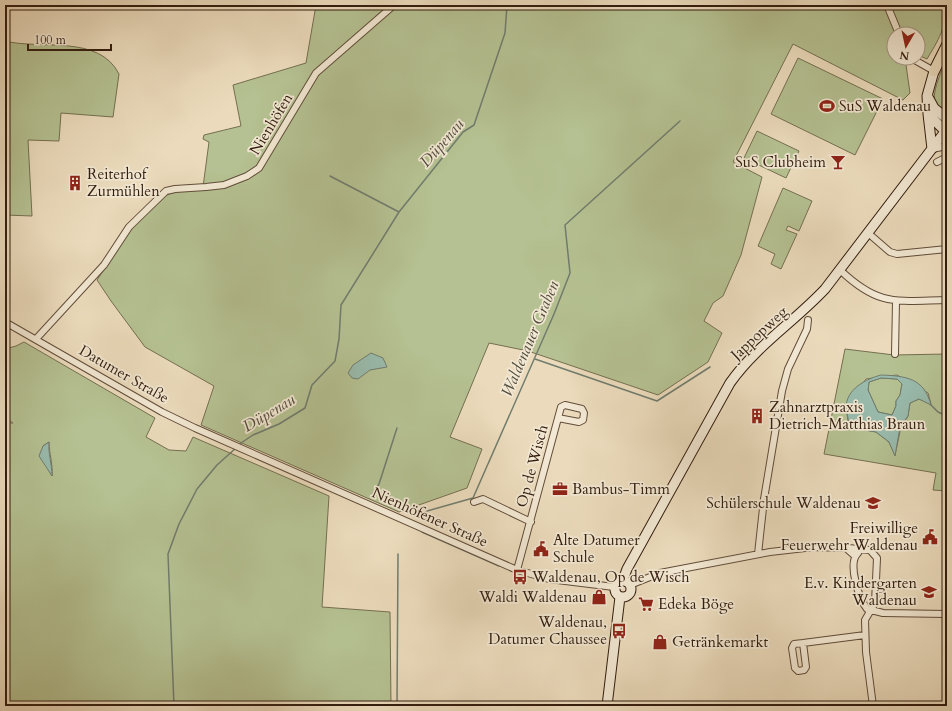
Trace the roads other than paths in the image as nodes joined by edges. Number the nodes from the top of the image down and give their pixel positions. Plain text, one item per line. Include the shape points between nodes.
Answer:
1 (394, 5) edge
2 (887, 5) edge
3 (896, 26) edge
4 (947, 45) edge
5 (924, 66) edge
6 (934, 72) junction
7 (927, 96) junction
8 (928, 114) junction
9 (947, 119) edge
10 (946, 131) edge
11 (947, 146) edge
12 (932, 149) junction
13 (947, 157) edge
14 (937, 162) dead end
15 (868, 233) junction
16 (947, 249) edge
17 (840, 270) junction
18 (947, 300) edge
19 (896, 301) junction
20 (808, 320) dead end
21 (5, 322) edge
22 (36, 339) junction
23 (895, 354) dead end
24 (558, 418) dead end
25 (241, 449) joint
26 (474, 502) dead end
27 (531, 522) junction
28 (848, 548) junction
29 (861, 550) junction
30 (758, 554) junction
31 (855, 556) junction
32 (517, 570) junction
33 (627, 583) junction
34 (614, 587) junction
35 (620, 597) junction
36 (871, 611) junction
37 (947, 614) edge
38 (865, 635) junction
39 (803, 643) dead end
40 (607, 706) edge
41 (873, 706) edge

1 - 22 street, Nienhöfen via 316,73 259,168 224,185 166,191 128,228 104,265
2 - 3 street
4 - 6 main road
5 - 6 street
6 - 7 street
7 - 8 street
7 - 9 street via 934,108
8 - 10 street
8 - 12 street
10 - 12 street, Jappopweg
11 - 12 street
12 - 15 street, Jappopweg
13 - 14 street
15 - 16 street via 885,248 897,254
15 - 17 street, Jappopweg
17 - 19 street via 866,291
17 - 33 street, Jappopweg via 813,301 756,351 730,383 627,569
18 - 19 street
19 - 23 street
20 - 30 street via 807,330 788,369 782,391 764,499
21 - 22 street, Datumer Straße
22 - 25 street, Datumer Straße via 162,412
24 - 27 street, Op de Wisch
25 - 32 street, Nienhöfener Straße
26 - 27 street, Op de Wisch via 483,499
27 - 32 street, Op de Wisch
28 - 29 street
28 - 30 street via 814,547
28 - 31 street
29 - 31 street
29 - 36 street via 870,550 877,558 875,603
30 - 33 street via 660,573
31 - 36 street via 854,574 857,589 864,605
32 - 34 street, Nienhöfener Straße via 549,579
33 - 34 street via 618,582
33 - 35 street via 629,594
34 - 35 street via 614,591
35 - 40 street
36 - 37 street
36 - 38 street via 865,620
38 - 39 street
38 - 41 street

